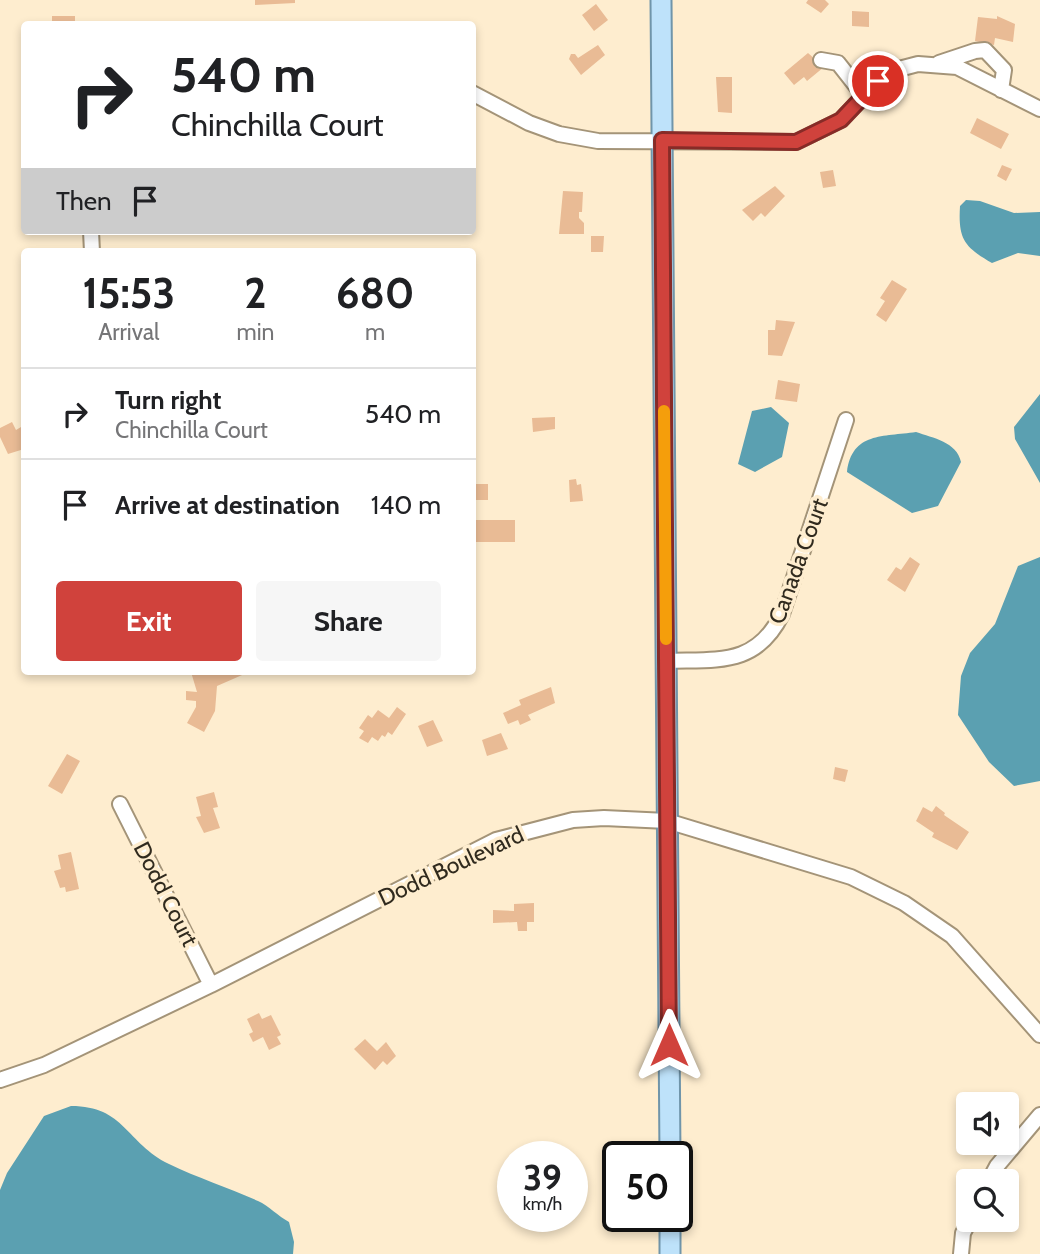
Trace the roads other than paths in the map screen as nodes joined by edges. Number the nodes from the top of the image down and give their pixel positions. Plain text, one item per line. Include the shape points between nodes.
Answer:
1 (661, 0) edge
2 (821, 60) dead end
3 (937, 66) junction
4 (1001, 90) junction
5 (476, 95) edge
6 (863, 96) junction
7 (1040, 109) edge
8 (662, 140) junction
9 (846, 420) dead end
10 (666, 661) junction
11 (120, 804) dead end
12 (667, 821) junction
13 (211, 985) junction
14 (1040, 1035) edge
15 (0, 1080) edge
16 (1040, 1115) edge
17 (670, 1141) edge
18 (995, 1169) edge
19 (670, 1232) edge
20 (964, 1232) edge
21 (670, 1254) edge
22 (961, 1254) edge

1 - 8 main road
2 - 6 street via 838,63
3 - 4 street via 957,67
3 - 4 street via 985,50 1004,70
3 - 6 street via 918,64 895,71
4 - 7 street
5 - 8 street via 559,134 598,141
6 - 8 street via 841,120 796,142
8 - 10 main road
9 - 10 street, Canada Court via 773,632 756,649 735,659
10 - 12 main road
11 - 13 street, Dodd Court
12 - 13 street, Dodd Boulevard via 573,820 496,840
12 - 14 street, Dodd Boulevard via 851,877 904,903 952,936
12 - 17 main road
13 - 15 street, Dodd Boulevard via 44,1065
16 - 18 street
19 - 21 main road
20 - 22 street

